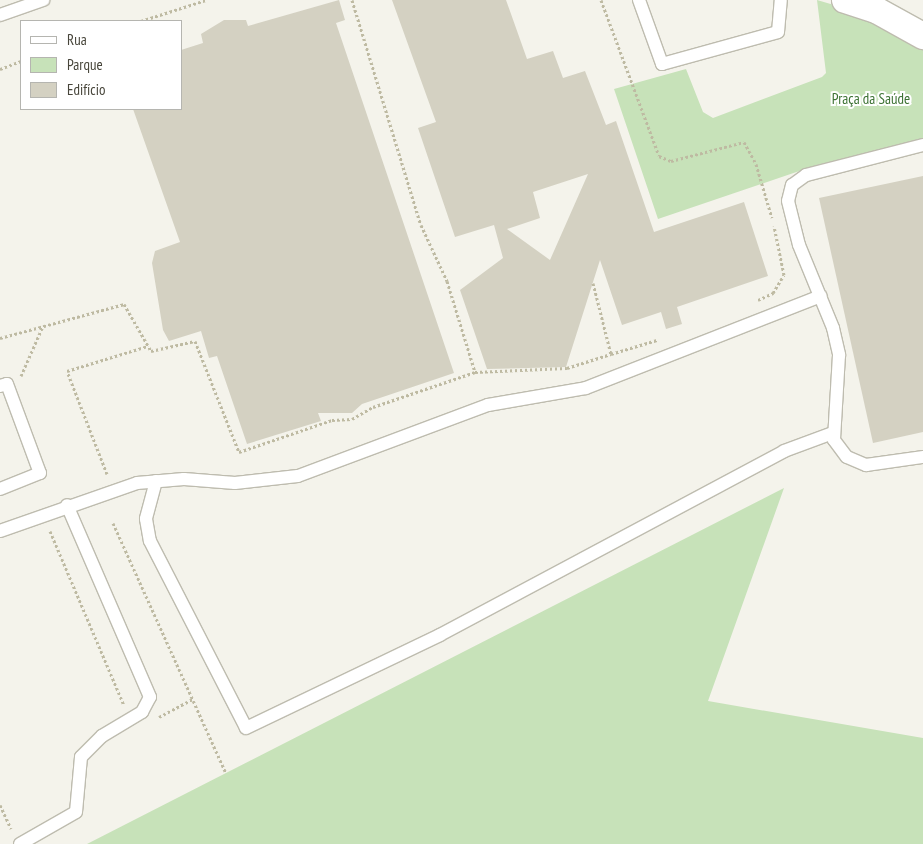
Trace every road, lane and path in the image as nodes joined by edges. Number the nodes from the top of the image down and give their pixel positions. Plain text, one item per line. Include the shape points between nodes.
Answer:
1 (43, 0) edge
2 (206, 0) edge
3 (352, 0) edge
4 (601, 0) edge
5 (639, 0) edge
6 (781, 0) edge
7 (845, 0) edge
8 (0, 15) edge
9 (144, 20) edge
10 (923, 36) edge
11 (20, 61) edge
12 (0, 69) edge
13 (923, 145) edge
14 (593, 283) dead end
15 (821, 296) junction
16 (749, 304) dead end
17 (43, 326) junction
18 (0, 338) edge
19 (664, 338) dead end
20 (148, 346) junction
21 (611, 354) junction
22 (475, 372) junction
23 (4, 385) edge
24 (833, 433) junction
25 (923, 458) edge
26 (99, 477) dead end
27 (156, 481) junction
28 (0, 489) edge
29 (67, 505) junction
30 (113, 523) dead end
31 (0, 531) edge
32 (50, 531) dead end
33 (127, 711) dead end
34 (226, 772) dead end
35 (0, 805) edge
36 (17, 840) edge

1 - 8 lane
2 - 9 path
3 - 22 path via 421,225 447,281
4 - 16 path via 659,156 671,161 740,142 748,146 772,218 784,275 773,293
5 - 6 lane via 662,64 778,32
7 - 10 street via 876,10
11 - 12 path
13 - 15 lane via 806,175 792,185 788,201 795,232
14 - 21 path
15 - 24 lane via 839,355
15 - 27 lane via 586,388 488,405 298,476 235,483
17 - 18 path
17 - 20 path via 124,304
17 - 23 path via 25,372
19 - 21 path
20 - 22 path via 151,352 195,340 239,452 332,420 352,419 373,407
20 - 26 path via 67,371 108,474
21 - 22 path via 567,368
23 - 28 lane via 40,473
24 - 25 lane via 847,458 866,466
24 - 27 lane via 784,451 440,635 246,728 150,541 146,519
27 - 29 lane via 128,485
29 - 31 lane
29 - 36 lane via 150,696 142,712 102,736 81,757 76,812
30 - 34 path
32 - 33 path
35 - 36 path

